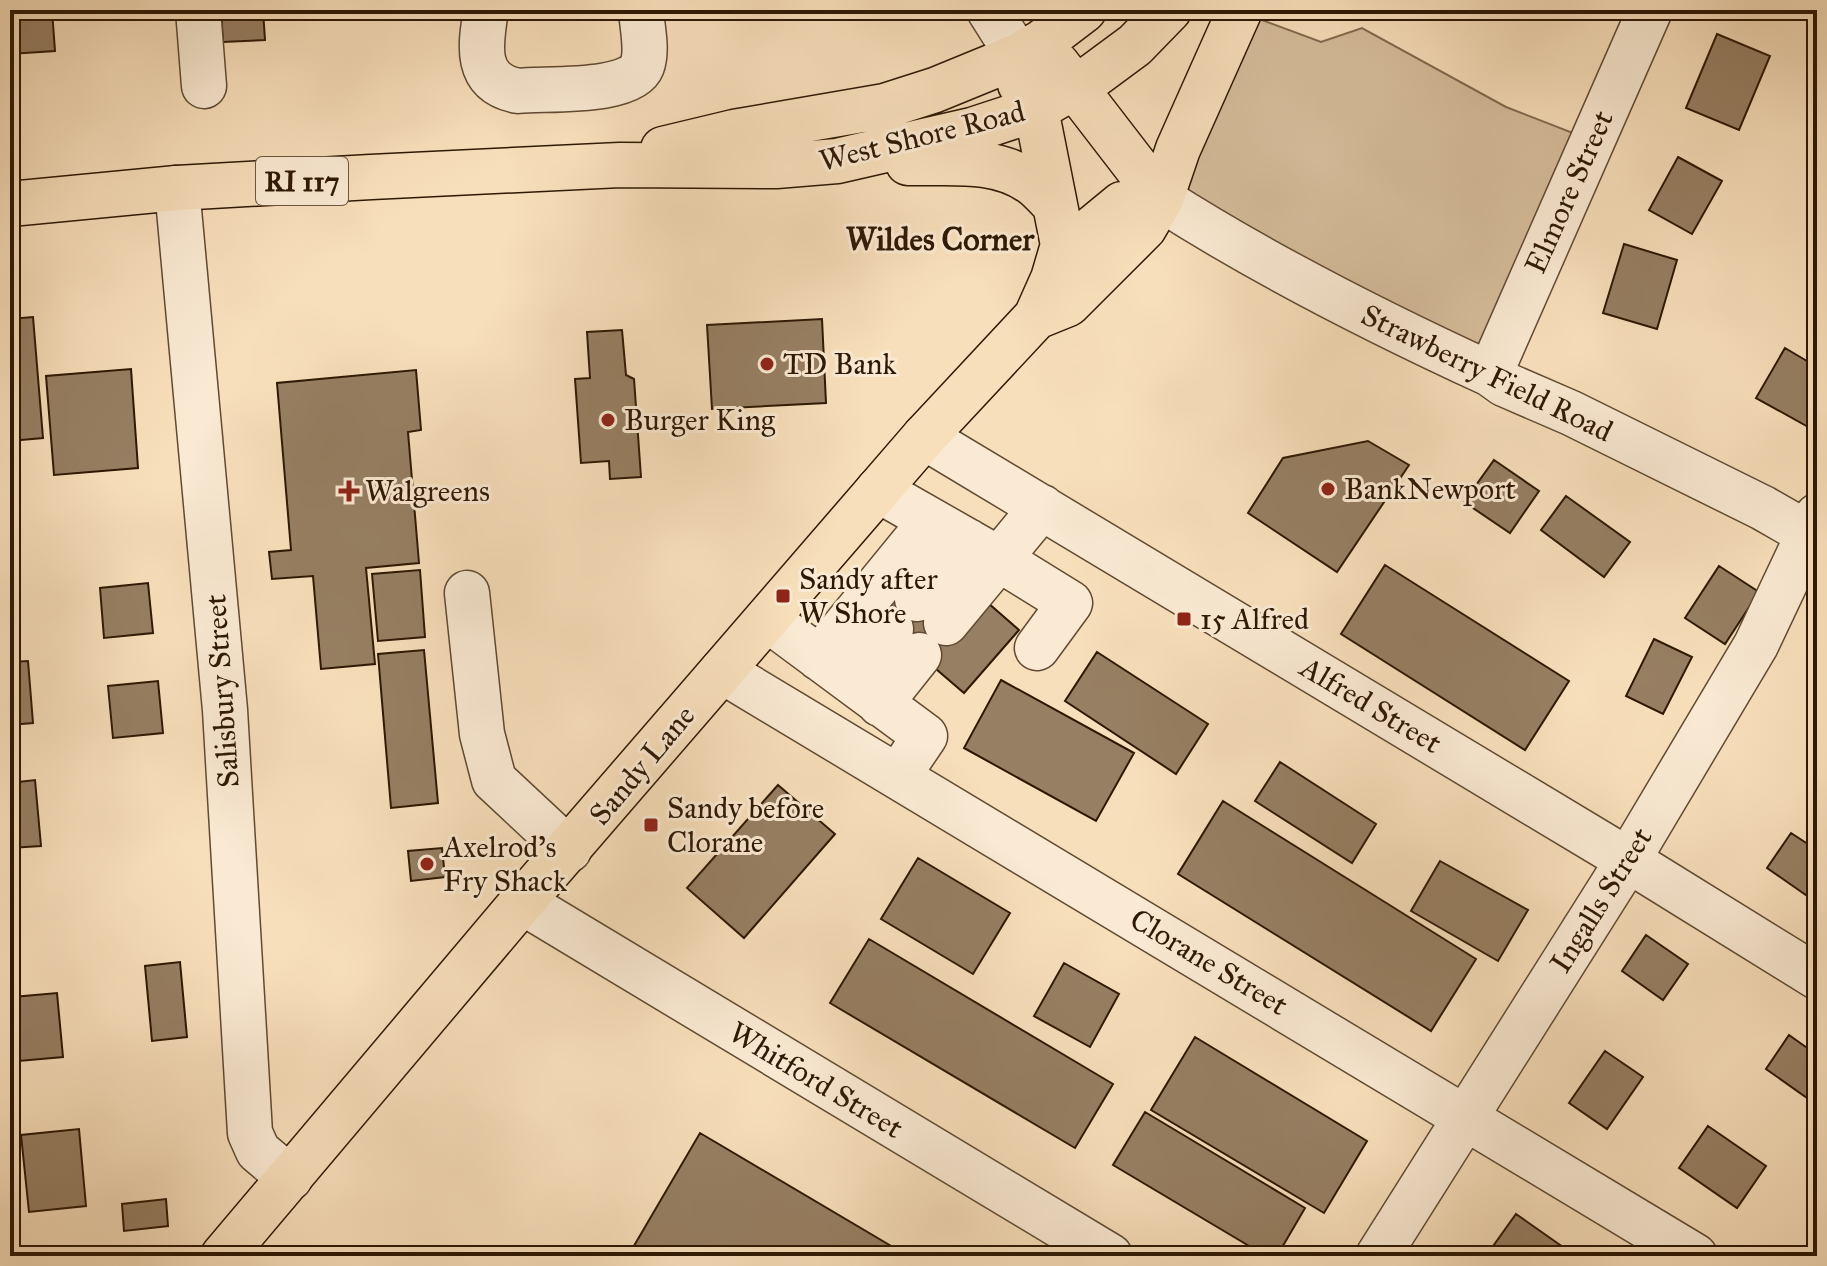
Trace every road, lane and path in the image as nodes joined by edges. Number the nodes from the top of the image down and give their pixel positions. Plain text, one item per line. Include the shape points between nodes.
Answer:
1 (198, 10) edge
2 (486, 10) edge
3 (641, 10) edge
4 (989, 10) edge
5 (1084, 10) edge
6 (1169, 10) edge
7 (1240, 10) edge
8 (1650, 10) edge
9 (1022, 53) junction
10 (204, 86) dead end
11 (1054, 98) junction
12 (837, 161) junction
13 (595, 166) junction
14 (177, 188) junction
15 (1161, 199) junction
16 (10, 204) edge
17 (1055, 205) junction
18 (1044, 299) junction
19 (1490, 374) junction
20 (924, 437) junction
21 (878, 490) junction
22 (1042, 507) junction
23 (1814, 530) edge
24 (966, 540) junction
25 (467, 593) dead end
26 (767, 619) junction
27 (1037, 648) dead end
28 (722, 671) junction
29 (846, 679) junction
30 (801, 718) junction
31 (898, 776) junction
32 (569, 850) junction
33 (1628, 860) junction
34 (522, 902) junction
35 (1817, 977) edge
36 (1466, 1116) junction
37 (290, 1178) junction
38 (223, 1256) edge
39 (1110, 1256) edge
40 (1378, 1256) edge
41 (1695, 1256) edge

1 - 10 street
2 - 3 street via 482,33 488,74 494,82 518,91 609,85 633,78 643,62
4 - 9 street
5 - 9 main road, West Shore Road / RI 117
6 - 11 main road, West Shore Road / RI 117 via 1135,45
7 - 15 main road, Sandy Lane
8 - 19 street, Elmore Street
9 - 11 main road
9 - 13 main road, West Shore Road / RI 117 via 885,106 734,132
11 - 12 main road, West Shore Road / RI 117 via 972,130
11 - 15 main road
11 - 17 main road
12 - 13 main road, West Shore Road / RI 117
12 - 17 main road via 987,165 1032,182
13 - 14 main road, West Shore Road / RI 117
14 - 16 main road, West Shore Road / RI 117
14 - 37 street, Salisbury Street via 225,710 250,1133 258,1151
15 - 18 main road, Sandy Lane via 1144,228 1085,290 1068,304
15 - 19 street, Strawberry Field Road via 1259,258
17 - 18 main road via 1063,245
18 - 20 main road, Sandy Lane
19 - 23 street, Strawberry Field Road
20 - 21 main road, Sandy Lane
20 - 22 street, Alfred Street
21 - 24 street
21 - 26 main road, Sandy Lane
22 - 24 street
22 - 33 street, Alfred Street
23 - 33 street, Ingalls Street via 1756,645
24 - 27 street via 1070,603
24 - 29 street
24 - 29 street via 918,626
25 - 32 street via 482,734 494,780
26 - 28 main road, Sandy Lane
26 - 29 street
28 - 30 street, Clorane Street
28 - 32 main road, Sandy Lane
29 - 30 street
29 - 31 street via 925,736
30 - 31 street, Clorane Street
31 - 36 street, Clorane Street
32 - 34 main road, Sandy Lane
33 - 35 street, Alfred Street
33 - 36 street, Ingalls Street
34 - 37 main road, Sandy Lane
34 - 39 street, Whitford Street
36 - 40 street, Ingalls Street
36 - 41 street, Clorane Street
37 - 38 main road, Sandy Lane

